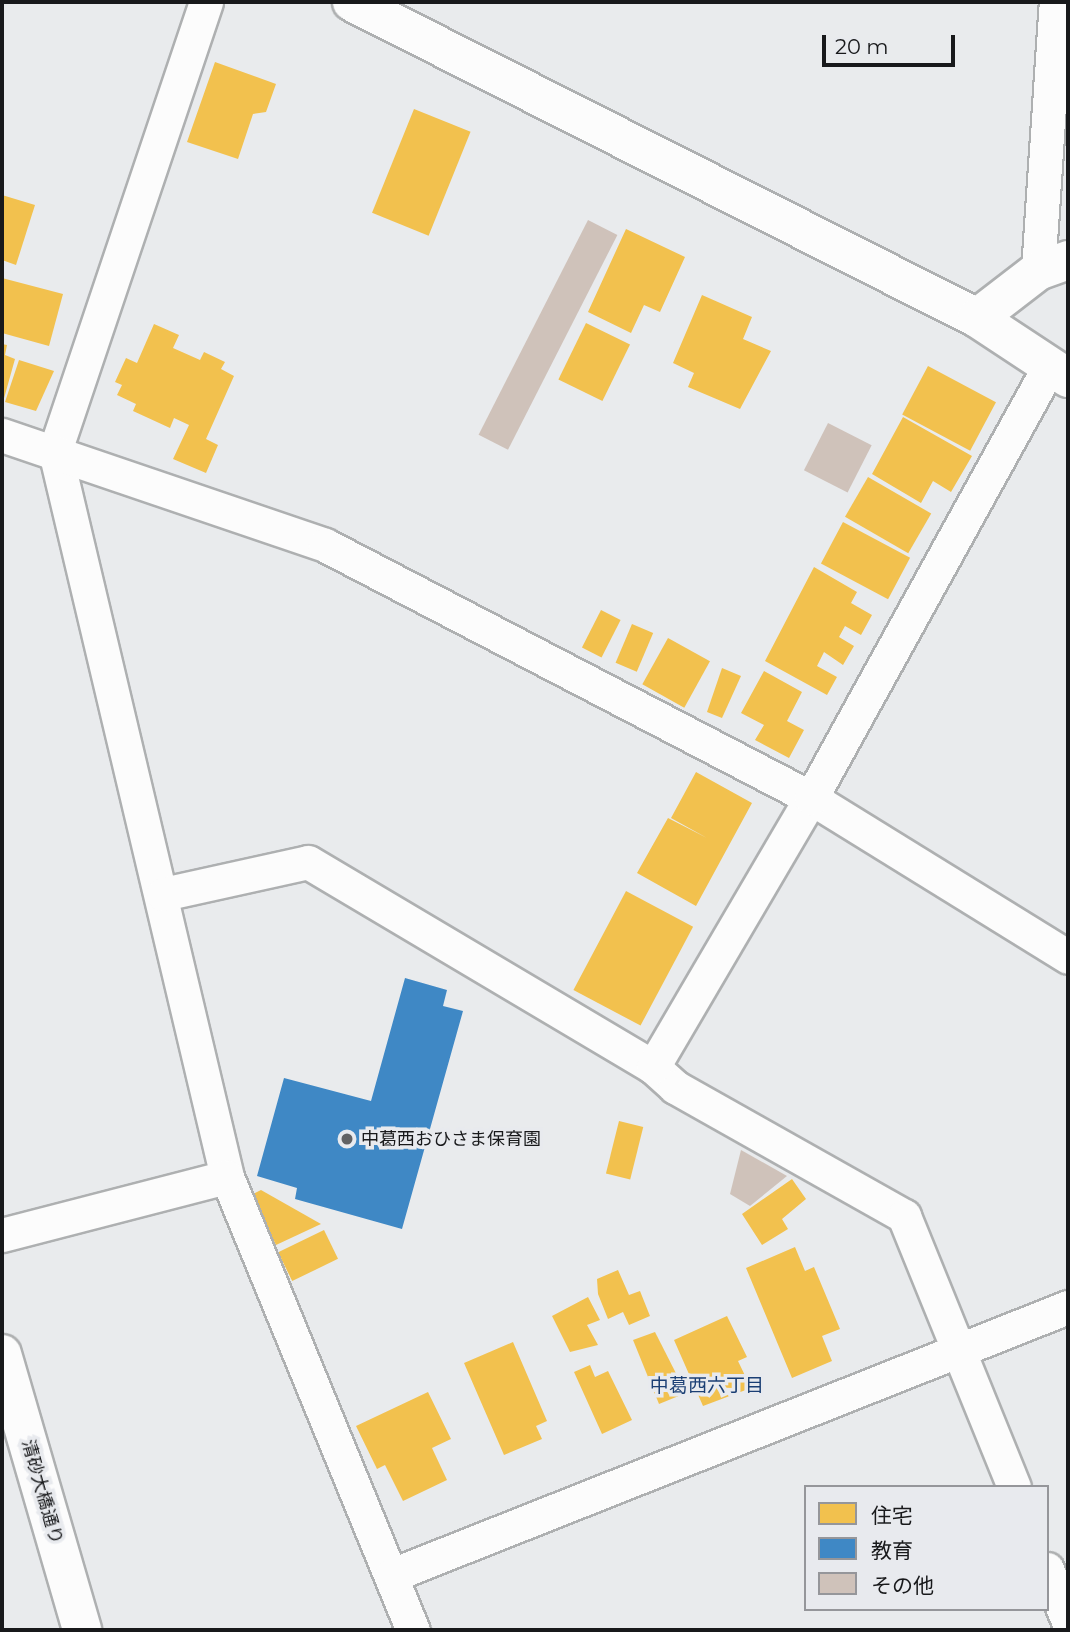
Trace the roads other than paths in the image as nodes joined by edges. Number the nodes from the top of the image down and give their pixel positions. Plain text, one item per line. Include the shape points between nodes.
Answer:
1 (206, 2) edge
2 (352, 2) edge
3 (1056, 2) edge
4 (1053, 266) edge
5 (977, 318) junction
6 (1059, 371) edge
7 (2, 435) edge
8 (55, 451) junction
9 (811, 798) junction
10 (163, 894) junction
11 (1068, 957) edge
12 (653, 1067) junction
13 (227, 1177) junction
14 (2, 1235) edge
15 (1068, 1307) edge
16 (958, 1351) junction
17 (2, 1354) edge
18 (1013, 1485) edge
19 (1049, 1574) edge
20 (392, 1576) junction
21 (1068, 1621) edge
22 (82, 1630) edge
23 (413, 1630) edge

1 - 8 street
2 - 5 street
3 - 4 street
4 - 5 street
5 - 6 street
6 - 9 street
7 - 8 street
8 - 9 street via 325,545
8 - 10 street
9 - 11 street
9 - 12 street
10 - 12 street via 308,862
10 - 13 street
12 - 16 street via 676,1087 904,1216
13 - 14 street
13 - 20 street
15 - 16 street
16 - 18 street
16 - 20 street
17 - 22 street, 清砂大橋通り
19 - 21 street
20 - 23 street

